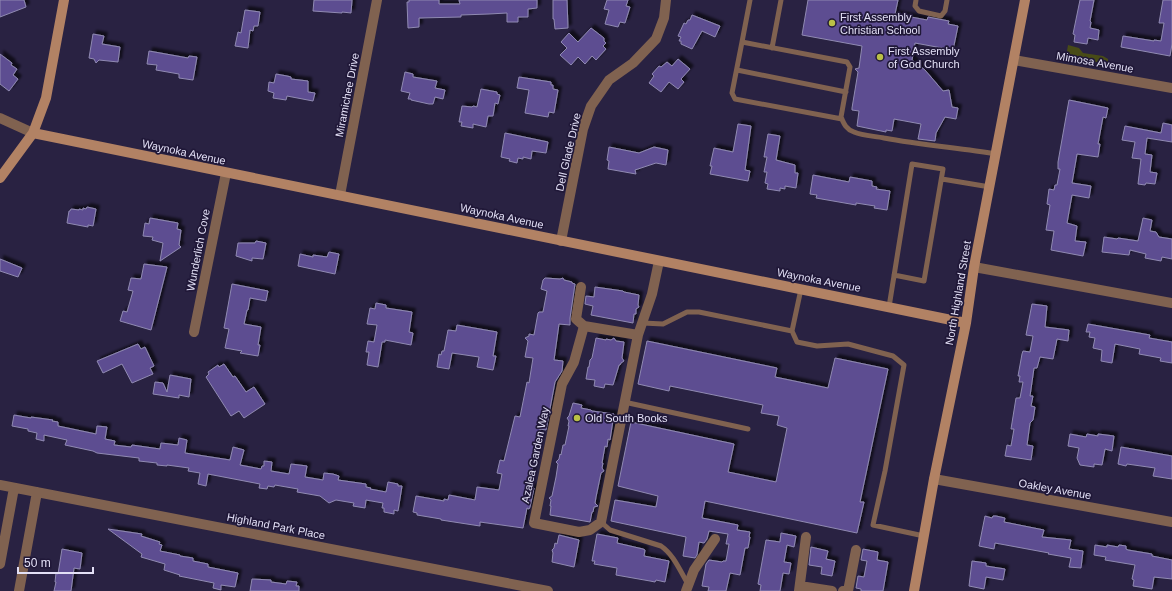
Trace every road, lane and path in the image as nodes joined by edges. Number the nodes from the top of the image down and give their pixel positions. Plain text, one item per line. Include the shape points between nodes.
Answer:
1 (64, 0) edge
2 (377, 0) edge
3 (666, 0) edge
4 (750, 0) edge
5 (781, 0) edge
6 (916, 0) edge
7 (947, 0) edge
8 (1025, 0) edge
9 (742, 42) junction
10 (772, 48) junction
11 (1014, 60) junction
12 (737, 70) junction
13 (1172, 88) edge
14 (846, 92) junction
15 (0, 118) edge
16 (842, 119) junction
17 (33, 133) junction
18 (996, 154) junction
19 (226, 173) junction
20 (0, 178) edge
21 (942, 179) junction
22 (990, 187) junction
23 (340, 195) junction
24 (561, 241) junction
25 (659, 261) junction
26 (974, 267) junction
27 (894, 275) junction
28 (581, 287) dead end
29 (801, 289) junction
30 (1172, 303) edge
31 (889, 307) junction
32 (643, 323) junction
33 (966, 323) junction
34 (584, 326) junction
35 (792, 331) junction
36 (194, 332) dead end
37 (638, 335) junction
38 (624, 402) junction
39 (748, 429) dead end
40 (934, 479) junction
41 (0, 485) edge
42 (14, 488) junction
43 (37, 492) junction
44 (601, 522) junction
45 (1172, 522) edge
46 (924, 536) junction
47 (806, 537) dead end
48 (715, 538) dead end
49 (856, 550) dead end
50 (0, 564) edge
51 (687, 588) edge
52 (799, 588) edge
53 (19, 591) edge
54 (548, 591) edge
55 (832, 591) edge
56 (843, 591) edge
57 (914, 591) edge

1 - 17 street via 46,98
2 - 23 street, Miramichee Drive
3 - 24 street, Dell Glade Drive via 664,18 656,39 633,63 609,80 591,106 583,129
4 - 9 lane
5 - 10 lane
6 - 7 lane via 915,6 920,11 941,16
8 - 11 street, North Highland Street
9 - 10 lane
9 - 12 lane
10 - 14 lane via 847,62 850,67
11 - 13 street, Mimosa Avenue
11 - 18 street, North Highland Street
12 - 14 lane
12 - 16 lane via 732,94 735,99
14 - 16 lane
15 - 17 street
16 - 18 lane via 844,126 854,132 910,143
17 - 19 street, Waynoka Avenue
17 - 20 street
18 - 22 street, North Highland Street
19 - 23 street, Waynoka Avenue
19 - 36 street, Wunderlich Cove
21 - 22 lane
21 - 27 lane via 924,281
21 - 27 lane via 943,169 912,164
22 - 26 street, North Highland Street
23 - 24 street, Waynoka Avenue
24 - 25 street, Waynoka Avenue
25 - 29 street, Waynoka Avenue
25 - 32 street
26 - 30 street
26 - 33 street, North Highland Street
27 - 31 lane
28 - 34 street via 576,319
29 - 31 street, Waynoka Avenue
29 - 35 lane
31 - 33 street, Waynoka Avenue
32 - 35 lane via 663,324 687,312 699,312
32 - 37 street
33 - 40 street, North Highland Street
34 - 37 street
34 - 44 street, Azalea Garden Way via 574,362 562,384 534,523 579,532 590,530
35 - 46 lane via 797,342 817,346 848,344 893,356 904,365 873,525
37 - 38 street
38 - 39 lane
38 - 44 street
40 - 45 street, Oakley Avenue
40 - 46 street, North Highland Street
41 - 42 street, Highland Park Place
42 - 43 street, Highland Park Place
42 - 50 street
43 - 53 street
43 - 54 street, Highland Park Place
44 - 51 lane via 610,530 667,550
46 - 57 street, North Highland Street
47 - 52 street
48 - 51 street via 694,570
49 - 56 street via 848,590
52 - 55 street

